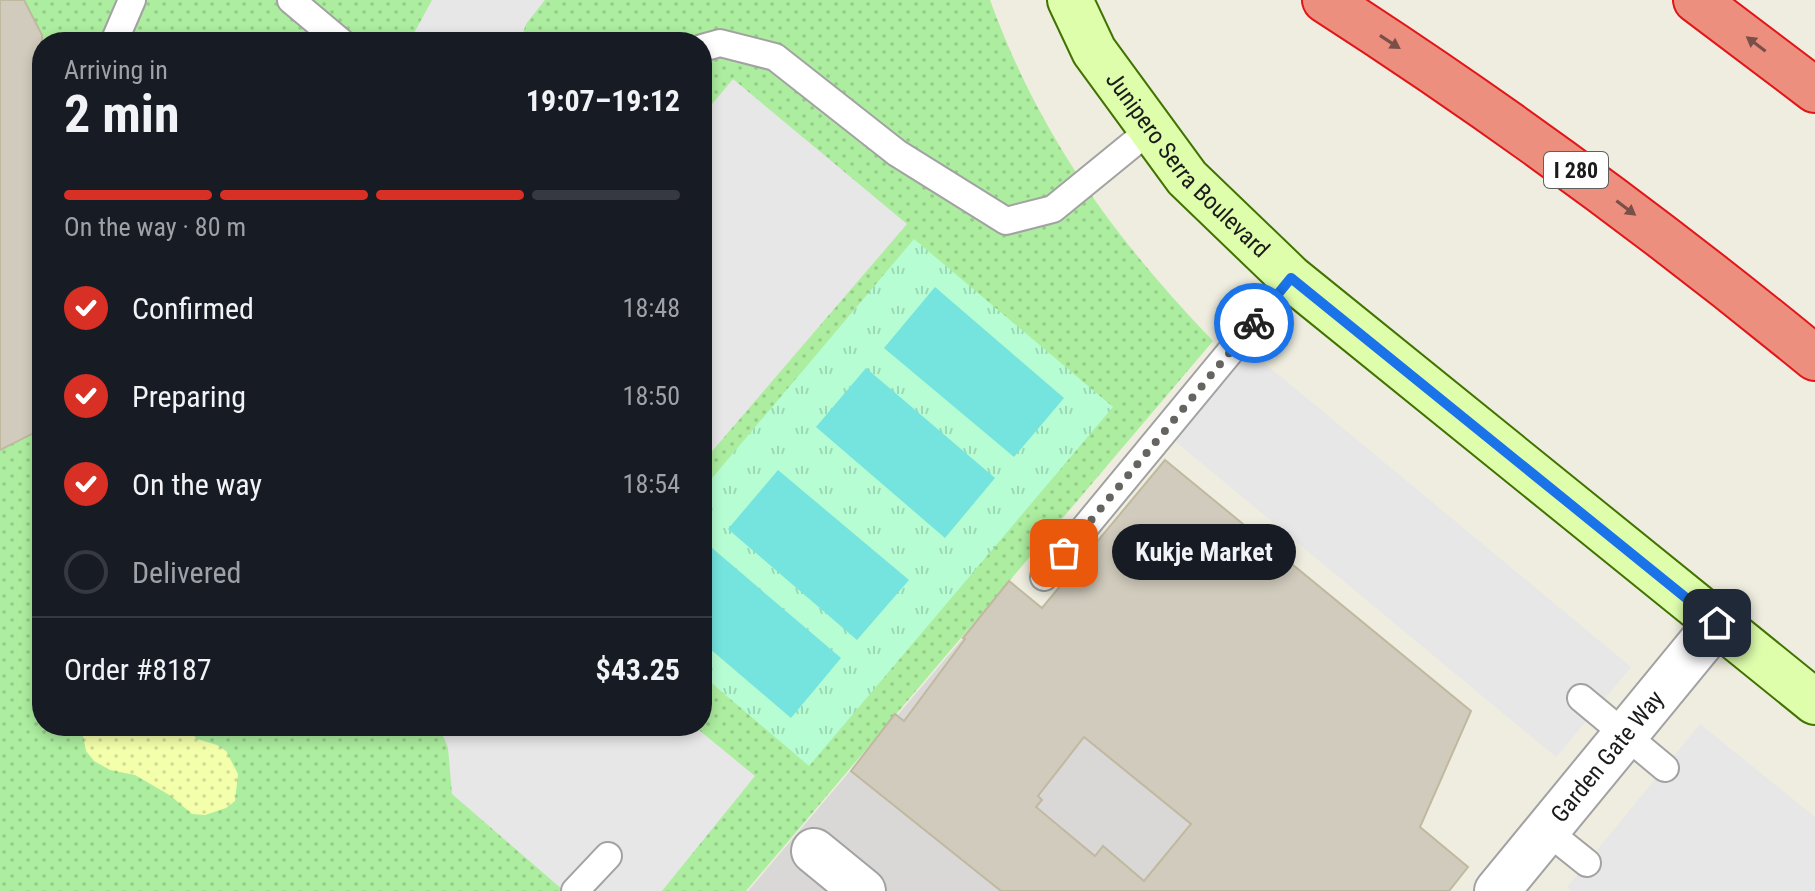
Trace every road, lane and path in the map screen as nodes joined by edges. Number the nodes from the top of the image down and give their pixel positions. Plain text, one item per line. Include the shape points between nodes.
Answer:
1 (132, 0) edge
2 (291, 0) edge
3 (1070, 0) edge
4 (1325, 0) edge
5 (1696, 0) edge
6 (118, 32) edge
7 (329, 32) edge
8 (712, 45) edge
9 (1815, 90) edge
10 (1151, 129) junction
11 (1291, 278) junction
12 (1815, 358) edge
13 (1044, 577) dead end
14 (1717, 623) junction
15 (1581, 698) dead end
16 (1815, 702) edge
17 (1625, 735) junction
18 (1665, 768) dead end
19 (1547, 831) junction
20 (814, 851) dead end
21 (608, 856) dead end
22 (1587, 863) dead end
23 (575, 891) edge
24 (863, 891) edge
25 (1497, 891) edge

1 - 6 lane
2 - 7 lane
3 - 10 main road, Junipero Serra Boulevard via 1094,51
4 -> 12 highway, I 280 via 1562,160
9 -> 5 highway
8 - 10 lane via 775,57 897,153 1006,221 1053,209
10 - 11 main road, Junipero Serra Boulevard via 1187,178
11 - 13 lane
11 - 14 main road, Junipero Serra Boulevard
14 - 16 main road, Junipero Serra Boulevard
14 - 17 street, Garden Gate Way
15 - 17 lane
17 - 18 lane
17 - 19 street, Garden Gate Way
19 - 22 lane
19 - 25 street, Garden Gate Way
20 - 24 street
21 - 23 lane

